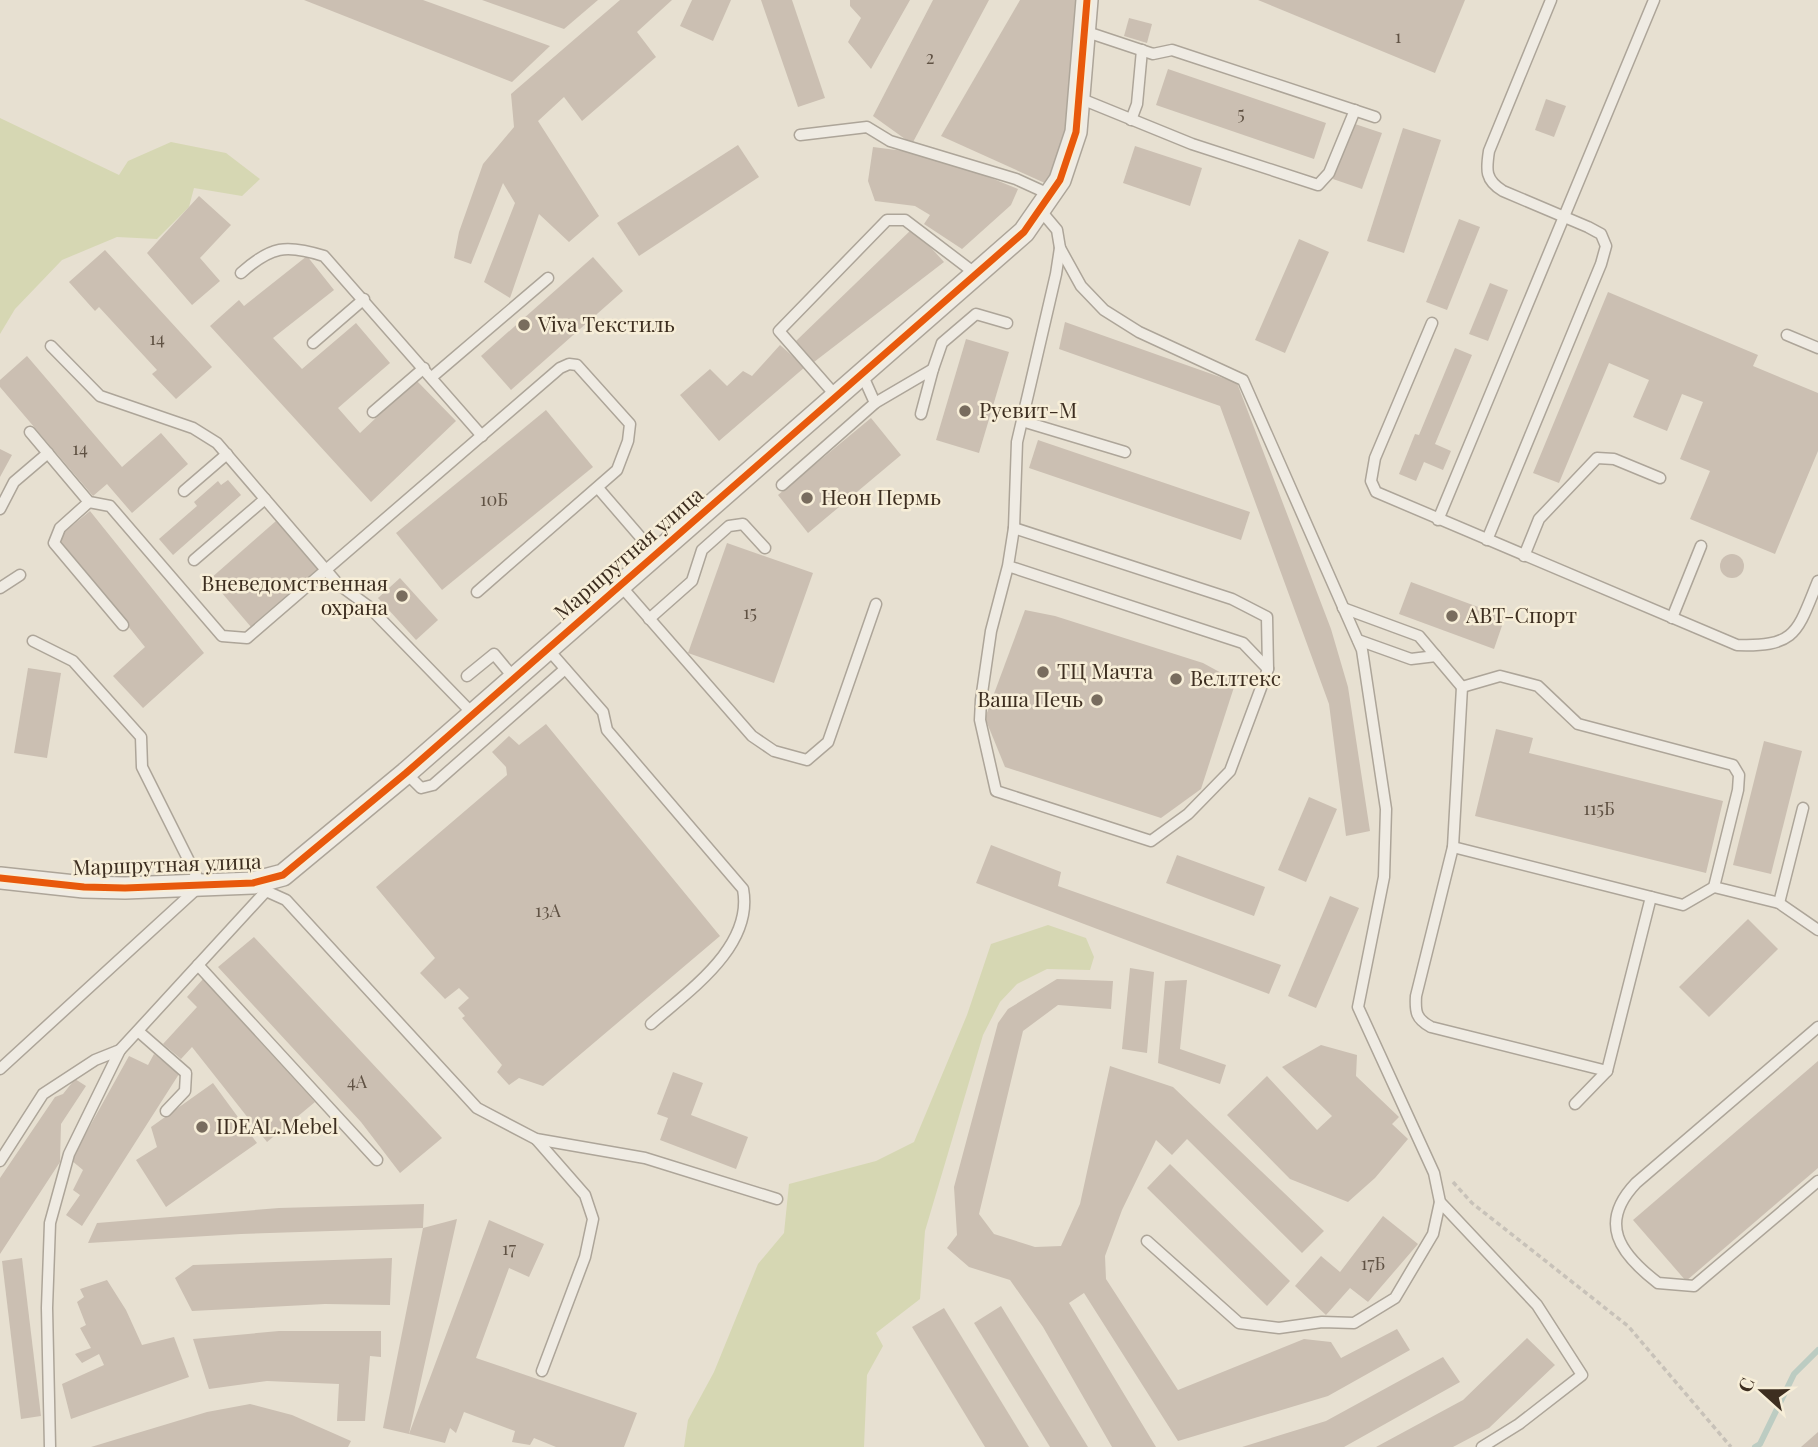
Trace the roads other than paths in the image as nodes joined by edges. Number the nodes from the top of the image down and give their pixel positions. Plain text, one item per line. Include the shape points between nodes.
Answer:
1 (1087, 0) edge
2 (1551, 0) edge
3 (1654, 0) edge
4 (1084, 31) junction
5 (1142, 50) junction
6 (1079, 98) junction
7 (1355, 110) junction
8 (1375, 117) dead end
9 (1131, 120) junction
10 (800, 135) dead end
11 (1046, 203) junction
12 (1565, 217) junction
13 (1060, 248) junction
14 (241, 273) dead end
15 (976, 274) junction
16 (548, 278) dead end
17 (364, 299) junction
18 (1007, 323) dead end
19 (1432, 323) dead end
20 (1787, 335) dead end
21 (313, 343) dead end
22 (51, 346) dead end
23 (1818, 348) edge
24 (424, 368) junction
25 (933, 369) junction
26 (862, 374) junction
27 (432, 377) junction
28 (836, 396) junction
29 (875, 403) junction
30 (373, 412) dead end
31 (920, 414) dead end
32 (1022, 421) junction
33 (30, 432) dead end
34 (482, 436) junction
35 (1125, 452) dead end
36 (48, 453) junction
37 (227, 454) junction
38 (1660, 478) dead end
39 (782, 485) dead end
40 (598, 488) junction
41 (184, 491) dead end
42 (265, 499) junction
43 (89, 502) junction
44 (0, 509) edge
45 (1438, 520) junction
46 (1014, 528) junction
47 (1487, 540) junction
48 (1701, 547) dead end
49 (765, 548) dead end
50 (655, 554) junction
51 (1524, 556) junction
52 (194, 560) dead end
53 (1008, 566) junction
54 (326, 570) junction
55 (20, 575) dead end
56 (1818, 581) edge
57 (620, 585) junction
58 (0, 588) edge
59 (477, 592) dead end
60 (876, 604) dead end
61 (1343, 608) junction
62 (1805, 611) junction
63 (1818, 617) edge
64 (1672, 618) junction
65 (649, 619) junction
66 (123, 625) dead end
67 (1358, 640) junction
68 (33, 641) dead end
69 (547, 649) junction
70 (1436, 656) junction
71 (565, 669) junction
72 (1268, 669) junction
73 (467, 676) dead end
74 (514, 678) junction
75 (1462, 687) junction
76 (474, 714) junction
77 (406, 773) junction
78 (1803, 808) dead end
79 (1453, 847) junction
80 (0, 878) edge
81 (201, 886) junction
82 (266, 886) junction
83 (1714, 887) junction
84 (1651, 897) junction
85 (1779, 903) junction
86 (1817, 927) edge
87 (198, 965) junction
88 (651, 1024) dead end
89 (1818, 1027) edge
90 (138, 1031) junction
91 (120, 1050) junction
92 (0, 1069) edge
93 (1608, 1071) junction
94 (1575, 1104) dead end
95 (166, 1111) dead end
96 (536, 1139) junction
97 (377, 1160) dead end
98 (0, 1161) edge
99 (1818, 1181) edge
100 (777, 1199) dead end
101 (1440, 1202) junction
102 (1147, 1241) dead end
103 (542, 1371) dead end
104 (50, 1447) edge
105 (1482, 1447) edge

1 - 4 street, Маршрутная улица
2 - 12 lane via 1489,151 1486,171 1490,183 1503,191
3 - 12 lane
4 - 5 lane
4 - 6 street, Маршрутная улица
5 - 7 lane via 1153,54 1172,50
5 - 9 lane
6 - 9 lane
6 - 11 street, Маршрутная улица via 1076,132 1060,180
7 - 8 lane
7 - 9 lane via 1329,173 1318,185
10 - 11 lane via 867,127 890,141 1016,178
11 - 13 lane
11 - 15 street, Маршрутная улица via 1024,232
12 - 45 lane
12 - 47 lane via 1601,234 1606,246
13 - 32 lane
13 - 61 lane via 1081,286 1113,317 1243,380
14 - 17 lane via 268,251 309,252 335,265
15 - 26 street, Маршрутная улица
15 - 28 lane via 905,220 887,220 779,331
16 - 27 lane
17 - 21 lane
17 - 24 lane
18 - 25 lane via 976,314 942,343
19 - 45 lane via 1376,458 1371,481 1382,496
20 - 23 lane
22 - 37 lane via 100,396 193,428
24 - 27 lane
24 - 30 lane
25 - 29 lane
25 - 31 lane
26 - 28 street, Маршрутная улица
26 - 29 lane
27 - 34 lane
28 - 50 street, Маршрутная улица
29 - 39 lane
32 - 35 lane
32 - 46 lane
33 - 36 lane
34 - 40 lane via 560,368 578,365 630,424 617,470
34 - 54 lane
36 - 43 lane
36 - 44 lane via 14,482
37 - 41 lane
37 - 42 lane
38 - 51 lane via 1614,459 1597,458 1539,519
40 - 50 lane
40 - 59 lane
42 - 52 lane
42 - 54 lane
43 - 54 lane via 110,506 222,636 247,638
43 - 66 lane via 60,528 54,543
45 - 47 lane
46 - 53 lane
46 - 72 lane via 1233,599 1267,617
47 - 51 lane
48 - 64 lane
49 - 65 lane via 743,524 729,526 702,550 692,581
50 - 57 street, Маршрутная улица
51 - 64 lane
53 - 72 lane via 1243,643
53 - 72 lane via 991,631 981,700 980,720 996,791 1151,841 1188,814 1230,771
54 - 76 lane
55 - 58 lane
56 - 62 lane
57 - 65 lane
57 - 69 street, Маршрутная улица
60 - 65 lane via 828,742 807,760 774,751 752,736
61 - 67 lane
61 - 70 lane via 1419,636
62 - 63 lane
62 - 64 lane via 1796,631 1782,642 1766,646 1737,645
67 - 70 lane via 1411,659
67 - 101 lane via 1386,809 1384,877 1358,1007 1434,1173
68 - 81 lane via 73,661 141,737 142,767
69 - 71 lane
69 - 74 street, Маршрутная улица
70 - 75 lane
71 - 77 lane via 433,785 421,788
71 - 88 lane via 603,712 607,730 743,889 743,912 727,954
73 - 74 lane via 494,654
74 - 76 street, Маршрутная улица
75 - 79 lane
75 - 83 lane via 1500,676 1538,686 1578,724 1733,765 1739,775 1738,790
76 - 77 street, Маршрутная улица
77 - 82 street, Маршрутная улица
78 - 85 lane
79 - 84 lane
79 - 93 lane via 1416,996 1415,1012 1420,1021
80 - 81 street, Маршрутная улица via 84,887
81 - 82 street, Маршрутная улица
81 - 92 lane
82 - 87 lane
82 - 96 lane via 286,900 477,1108
83 - 84 lane via 1683,905
83 - 85 lane
84 - 93 lane
85 - 86 lane
87 - 90 lane
87 - 97 lane
89 - 99 lane via 1636,1183 1620,1205 1614,1231 1658,1283 1694,1286
90 - 91 lane
90 - 95 lane via 186,1073 185,1091
91 - 98 lane via 95,1060 43,1094
91 - 104 lane via 69,1154 50,1223
93 - 94 lane
96 - 100 lane via 645,1158
96 - 103 lane via 585,1195 593,1219 585,1257
101 - 102 lane via 1433,1234 1395,1298 1354,1323 1279,1328 1239,1324
101 - 105 lane via 1537,1306 1582,1375

